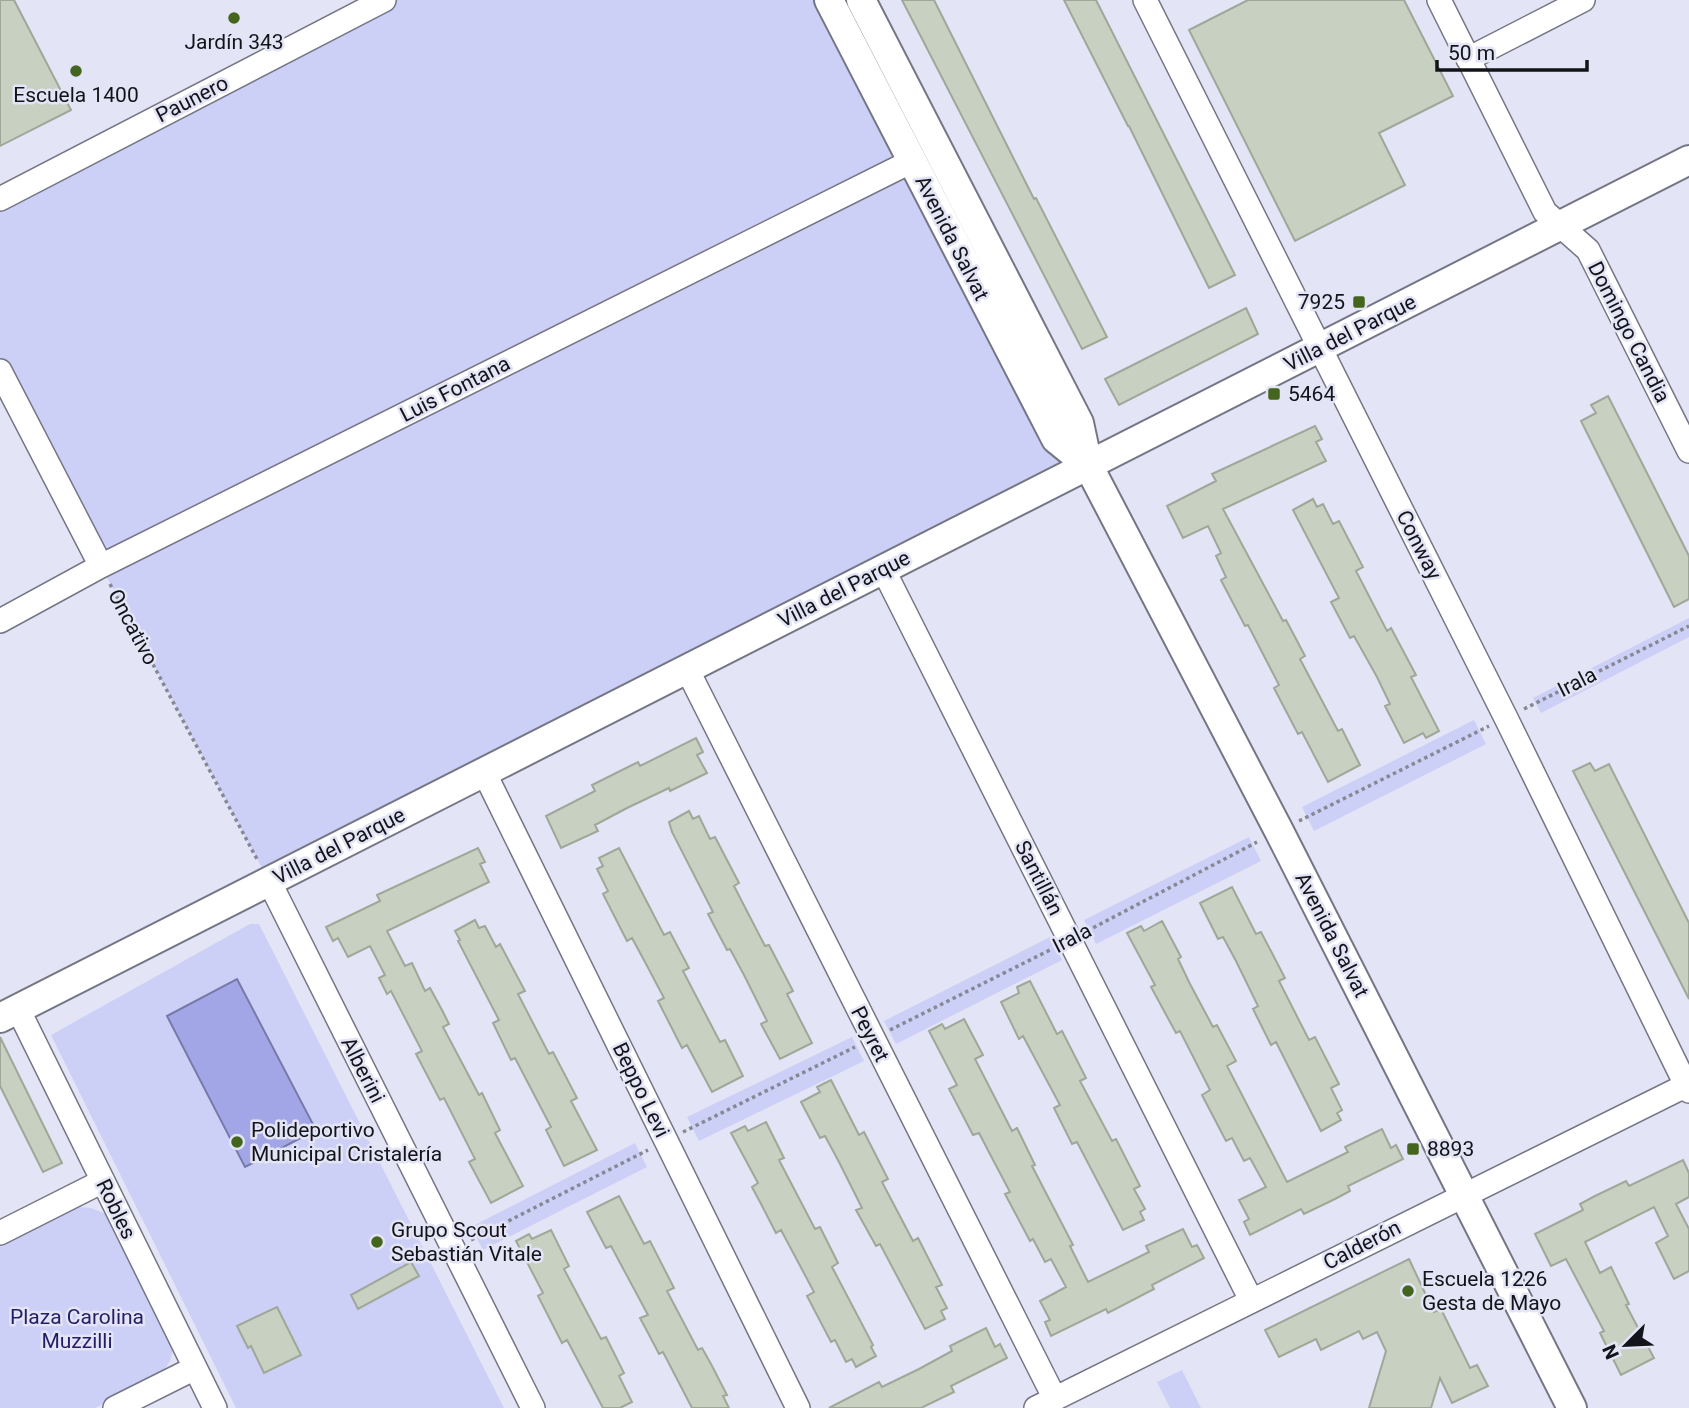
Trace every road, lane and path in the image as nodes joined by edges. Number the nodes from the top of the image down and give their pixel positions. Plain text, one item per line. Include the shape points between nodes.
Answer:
1 (384, 0) edge
2 (829, 0) edge
3 (861, 0) edge
4 (1145, 0) edge
5 (1439, 0) edge
6 (1583, 0) edge
7 (1468, 59) junction
8 (1689, 160) edge
9 (912, 161) junction
10 (0, 199) edge
11 (1561, 226) junction
12 (1320, 348) junction
13 (0, 371) edge
14 (8, 407) edge
15 (1689, 451) edge
16 (1088, 465) junction
17 (101, 566) junction
18 (883, 569) junction
19 (0, 621) edge
20 (1689, 626) edge
21 (687, 669) junction
22 (1506, 718) junction
23 (484, 772) junction
24 (1279, 831) junction
25 (269, 881) junction
26 (1071, 939) junction
27 (9, 1014) edge
28 (873, 1038) junction
29 (1688, 1087) edge
30 (666, 1141) junction
31 (103, 1181) junction
32 (1463, 1194) junction
33 (0, 1233) edge
34 (453, 1249) junction
35 (1251, 1300) junction
36 (195, 1368) junction
37 (1045, 1403) edge
38 (1568, 1407) edge
39 (115, 1408) edge
40 (215, 1408) edge
41 (533, 1408) edge
42 (797, 1408) edge

1 - 10 street, Paunero
2 - 9 street, Avenida Salvat
3 - 16 street, Avenida Salvat via 1079,423
4 - 12 street, Conway
5 - 7 street, Domingo Candia
6 - 7 street
7 - 11 street, Domingo Candia via 1545,212
8 - 11 street, Villa del Parque
9 - 16 street, Avenida Salvat via 1056,439
9 - 17 street, Luis Fontana
11 - 12 street, Villa del Parque
11 - 15 street, Domingo Candia via 1588,250
12 - 16 street, Villa del Parque
12 - 22 street, Conway
13 - 14 street, Oncativo
14 - 17 street, Oncativo
16 - 18 street, Villa del Parque
16 - 24 street, Avenida Salvat
17 - 19 street, Luis Fontana
17 - 25 path, Oncativo
18 - 21 street, Villa del Parque
18 - 26 street, Santillán
20 - 22 path, Irala
21 - 23 street, Villa del Parque
21 - 28 street, Peyret
22 - 24 path, Irala
22 - 29 street, Conway
23 - 25 street, Villa del Parque
23 - 30 street, Beppo Levi
24 - 26 path, Irala
24 - 32 street, Avenida Salvat
25 - 27 street, Villa del Parque
25 - 34 street, Alberini
26 - 28 path, Irala
26 - 35 street, Santillán
27 - 31 street, Robles
28 - 30 path, Irala
28 - 37 street, Peyret
29 - 32 street, Calderón
30 - 34 path, Irala
30 - 42 street, Beppo Levi
31 - 33 street
31 - 36 street, Robles
32 - 35 street, Calderón
32 - 38 street, Avenida Salvat
34 - 41 street, Alberini
35 - 37 street, Calderón
36 - 39 street
36 - 40 street, Robles

